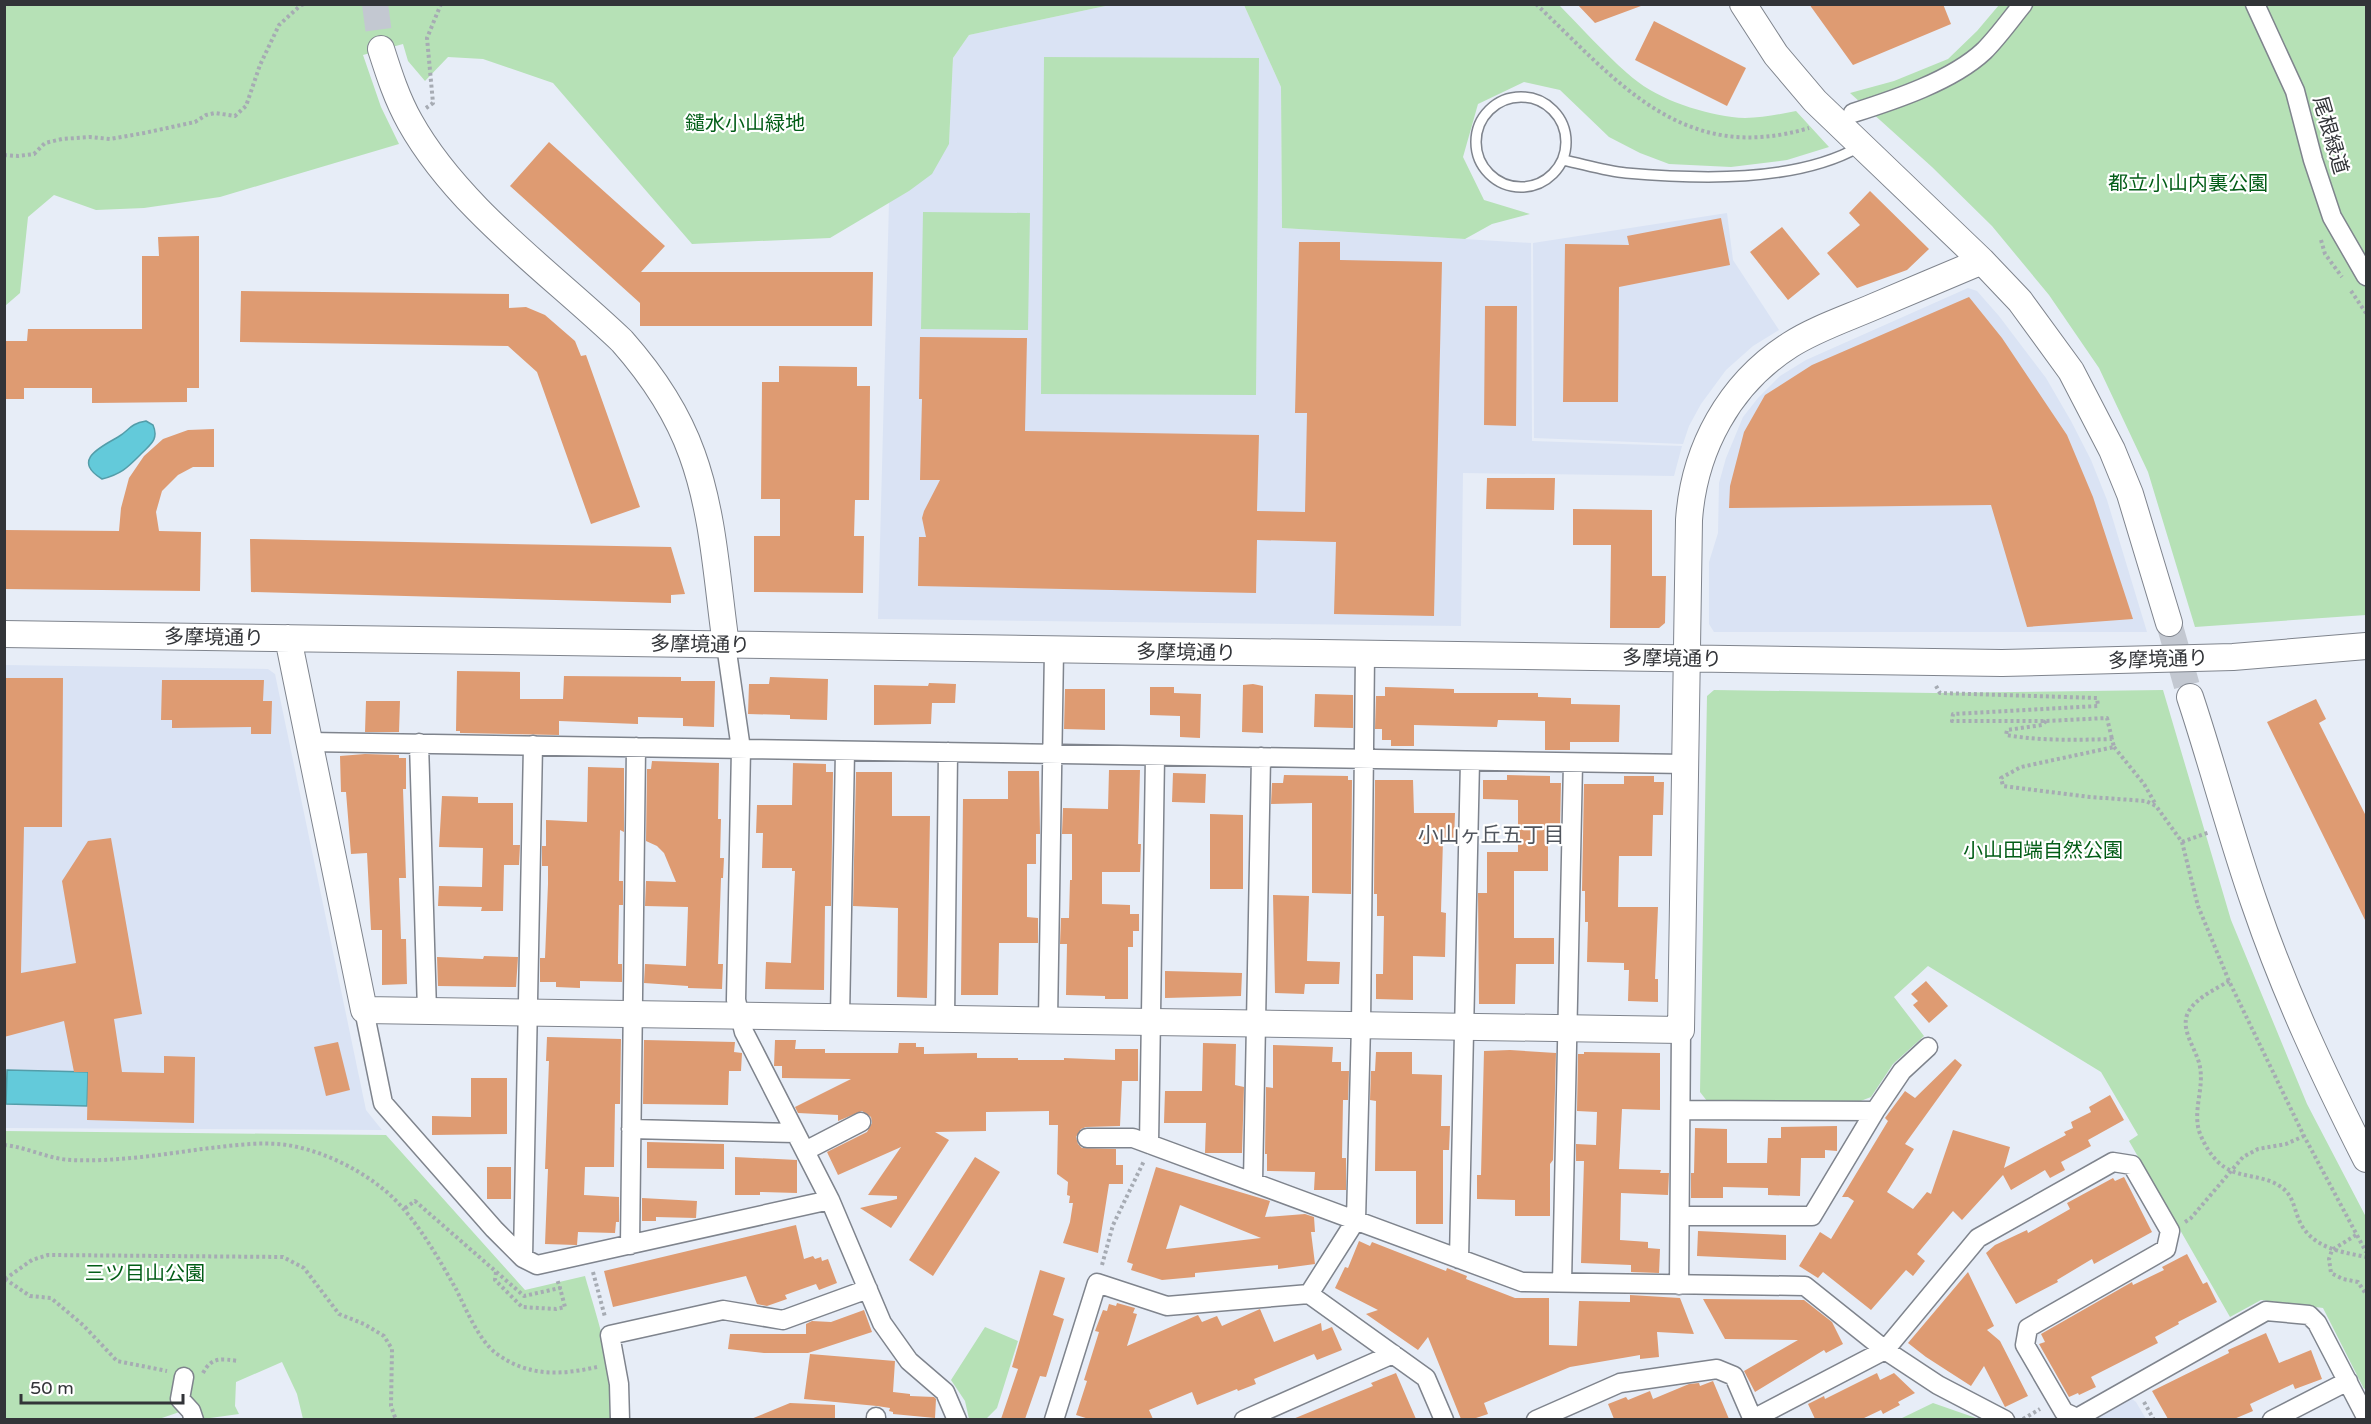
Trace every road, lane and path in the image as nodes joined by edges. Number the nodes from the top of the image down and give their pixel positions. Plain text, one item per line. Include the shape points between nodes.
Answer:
1 (441, 4) edge
2 (1536, 4) edge
3 (1743, 4) edge
4 (2023, 4) edge
5 (2254, 4) edge
6 (302, 5) edge
7 (381, 49) tunnel mouth
8 (422, 111) dead end
9 (1853, 113) dead end
10 (1815, 126) dead end
11 (1861, 145) junction
12 (4, 155) edge
13 (1563, 160) junction
14 (1982, 261) junction
15 (2367, 276) edge
16 (2169, 623) tunnel mouth
17 (4, 634) edge
18 (288, 639) junction
19 (726, 645) junction
20 (2367, 646) edge
21 (1054, 650) junction
22 (1365, 654) junction
23 (1688, 659) junction
24 (1936, 686) dead end
25 (2190, 697) tunnel mouth
26 (2046, 721) junction
27 (2112, 738) junction
28 (309, 742) junction
29 (419, 743) junction
30 (533, 745) junction
31 (636, 747) junction
32 (2114, 747) junction
33 (741, 748) junction
34 (845, 751) junction
35 (948, 752) junction
36 (1052, 754) junction
37 (1155, 756) junction
38 (1261, 757) junction
39 (1364, 759) junction
40 (1470, 761) junction
41 (1573, 763) junction
42 (1686, 765) junction
43 (2156, 806) junction
44 (2212, 832) dead end
45 (2182, 842) junction
46 (2229, 981) junction
47 (364, 1010) junction
48 (427, 1011) junction
49 (528, 1012) junction
50 (633, 1014) junction
51 (738, 1015) junction
52 (840, 1017) junction
53 (945, 1019) junction
54 (1048, 1020) junction
55 (1152, 1022) junction
56 (1257, 1023) junction
57 (1361, 1025) junction
58 (1465, 1026) junction
59 (1567, 1028) junction
60 (1681, 1030) junction
61 (1928, 1047) dead end
62 (1681, 1110) junction
63 (1875, 1111) junction
64 (853, 1127) dead end
65 (631, 1129) junction
66 (795, 1133) junction
67 (2304, 1136) junction
68 (1087, 1138) dead end
69 (1149, 1144) junction
70 (4, 1145) edge
71 (805, 1151) junction
72 (2367, 1159) edge
73 (2231, 1171) junction
74 (1253, 1182) junction
75 (830, 1200) junction
76 (405, 1208) junction
77 (1680, 1216) junction
78 (2192, 1218) dead end
79 (1356, 1221) junction
80 (2356, 1236) junction
81 (630, 1245) junction
82 (2332, 1250) junction
83 (2367, 1252) edge
84 (2367, 1257) edge
85 (523, 1258) junction
86 (1459, 1259) junction
87 (552, 1263) junction
88 (592, 1269) dead end
89 (496, 1272) junction
90 (5, 1278) edge
91 (1097, 1283) junction
92 (1562, 1283) junction
93 (1679, 1285) junction
94 (560, 1287) junction
95 (868, 1289) junction
96 (1309, 1294) junction
97 (2367, 1294) edge
98 (610, 1335) junction
99 (1885, 1350) junction
100 (1393, 1354) junction
101 (239, 1361) dead end
102 (616, 1362) junction
103 (184, 1377) junction
104 (2348, 1381) junction
105 (2367, 1417) edge
106 (194, 1419) edge
107 (396, 1419) edge
108 (620, 1419) edge
109 (957, 1419) edge
110 (1054, 1419) edge
111 (1244, 1419) edge
112 (1444, 1419) edge
113 (1536, 1419) edge
114 (1753, 1419) edge
115 (2006, 1419) edge
116 (2272, 1419) edge

1 - 8 path via 427,38 433,103
2 - 10 path via 1632,94 1677,122 1705,132 1739,136 1773,136
3 - 11 street via 1776,55 1815,101
4 - 9 street via 1983,52 1961,68 1909,93
5 - 15 street, 尾根緑道 via 2295,91 2332,217
6 - 12 path via 279,25 246,106 235,116 215,113 195,122 144,133 110,139 62,139 45,143 34,154
7 - 19 street via 409,120 458,190 622,341 666,399 699,475
11 - 13 lane via 1837,158 1795,168 1720,177 1624,173
11 - 14 street
13 - 13 lane via 1565,129 1553,111 1535,99 1504,100 1490,109 1480,124 1478,155 1485,169 1509,186 1540,183
14 - 16 street via 2020,301 2089,402 2130,495
14 - 23 street via 1791,344 1755,372 1729,402 1703,450 1693,482
17 - 18 street, 多摩境通り
18 - 19 street, 多摩境通り
18 - 28 street
19 - 21 street, 多摩境通り
19 - 33 street
20 - 23 street, 多摩境通り via 2233,657 2002,663
21 - 22 street, 多摩境通り
21 - 36 street
22 - 23 street, 多摩境通り
22 - 39 street
23 - 42 street
24 - 26 path via 1940,693 2097,698 2098,706 1953,714 1952,721
25 - 72 street via 2254,905 2304,1033
26 - 27 path via 2107,718
26 - 27 path via 2007,730 2006,735 2062,740
27 - 32 path
28 - 29 street
28 - 47 street
29 - 30 street
29 - 48 street
30 - 31 street
30 - 49 street
31 - 33 street
31 - 50 street
32 - 43 path
32 - 43 path via 2021,767 2001,778 2003,786 2145,801
33 - 34 street
33 - 51 street
34 - 35 street
34 - 52 street
35 - 36 street
35 - 53 street
36 - 37 street
36 - 54 street
37 - 38 street
37 - 55 street
38 - 39 street
38 - 56 street
39 - 40 street
39 - 57 street
40 - 41 street
40 - 58 street
41 - 42 street
41 - 59 street
42 - 60 street
43 - 45 path
44 - 45 path
45 - 46 path via 2198,906
46 - 67 path
46 - 73 path via 2196,1002 2187,1015 2186,1029 2201,1075 2196,1109 2199,1129 2206,1148
47 - 48 street
47 - 85 street via 383,1103
48 - 49 street
49 - 50 street
49 - 85 street
50 - 51 street
50 - 65 street
51 - 52 street
51 - 66 street
52 - 53 street
53 - 54 street
54 - 55 street
55 - 56 street
55 - 69 street
56 - 57 street
56 - 74 street
57 - 58 street
57 - 79 street
58 - 59 street
58 - 86 street
59 - 60 street
59 - 92 street
60 - 62 street
61 - 63 street via 1902,1071
62 - 63 street
62 - 77 street
63 - 77 street via 1812,1216
64 - 71 street
65 - 66 street
65 - 81 street
66 - 71 street
67 - 73 path via 2258,1149 2243,1157
67 - 80 path
68 - 69 street via 1133,1138
69 - 74 street
69 - 91 path via 1113,1225
70 - 76 path via 69,1160 246,1144 287,1145 317,1152 348,1167 378,1184
71 - 75 street
73 - 78 path
73 - 82 path via 2282,1187 2295,1204 2302,1226
74 - 79 street
75 - 81 street
75 - 95 street
76 - 89 path via 415,1201
76 - 102 path via 495,1353 541,1372 567,1374
77 - 93 street
79 - 86 street
79 - 96 street
80 - 82 path
80 - 83 path
81 - 87 street
82 - 84 path
82 - 97 path via 2331,1273 2358,1282
85 - 87 street via 537,1265
86 - 92 street via 1522,1282
87 - 94 path
88 - 98 path
89 - 94 path via 524,1296
89 - 94 path via 495,1280 522,1307 565,1307
90 - 103 path via 30,1296 51,1298 117,1361
90 - 107 path via 48,1254 283,1257 304,1268 339,1314 384,1336 392,1349 391,1406
91 - 96 street via 1167,1306
91 - 110 street
92 - 93 street
93 - 99 street via 1805,1286
95 - 98 street via 783,1320 723,1310
95 - 109 street via 882,1323 909,1361 945,1392
96 - 100 street
98 - 102 street
99 - 104 street via 1978,1238 2113,1162 2132,1165 2170,1231 2166,1249 2028,1328 2025,1345 2064,1412 2077,1418 2266,1311 2309,1315
99 - 114 street
99 - 115 street via 1938,1385
100 - 111 street
100 - 112 street via 1426,1378
101 - 103 path via 218,1358 211,1361 200,1378
102 - 108 street
103 - 106 street via 180,1399
104 - 105 street
104 - 116 street
113 - 114 street via 1620,1383 1717,1368 1734,1376

